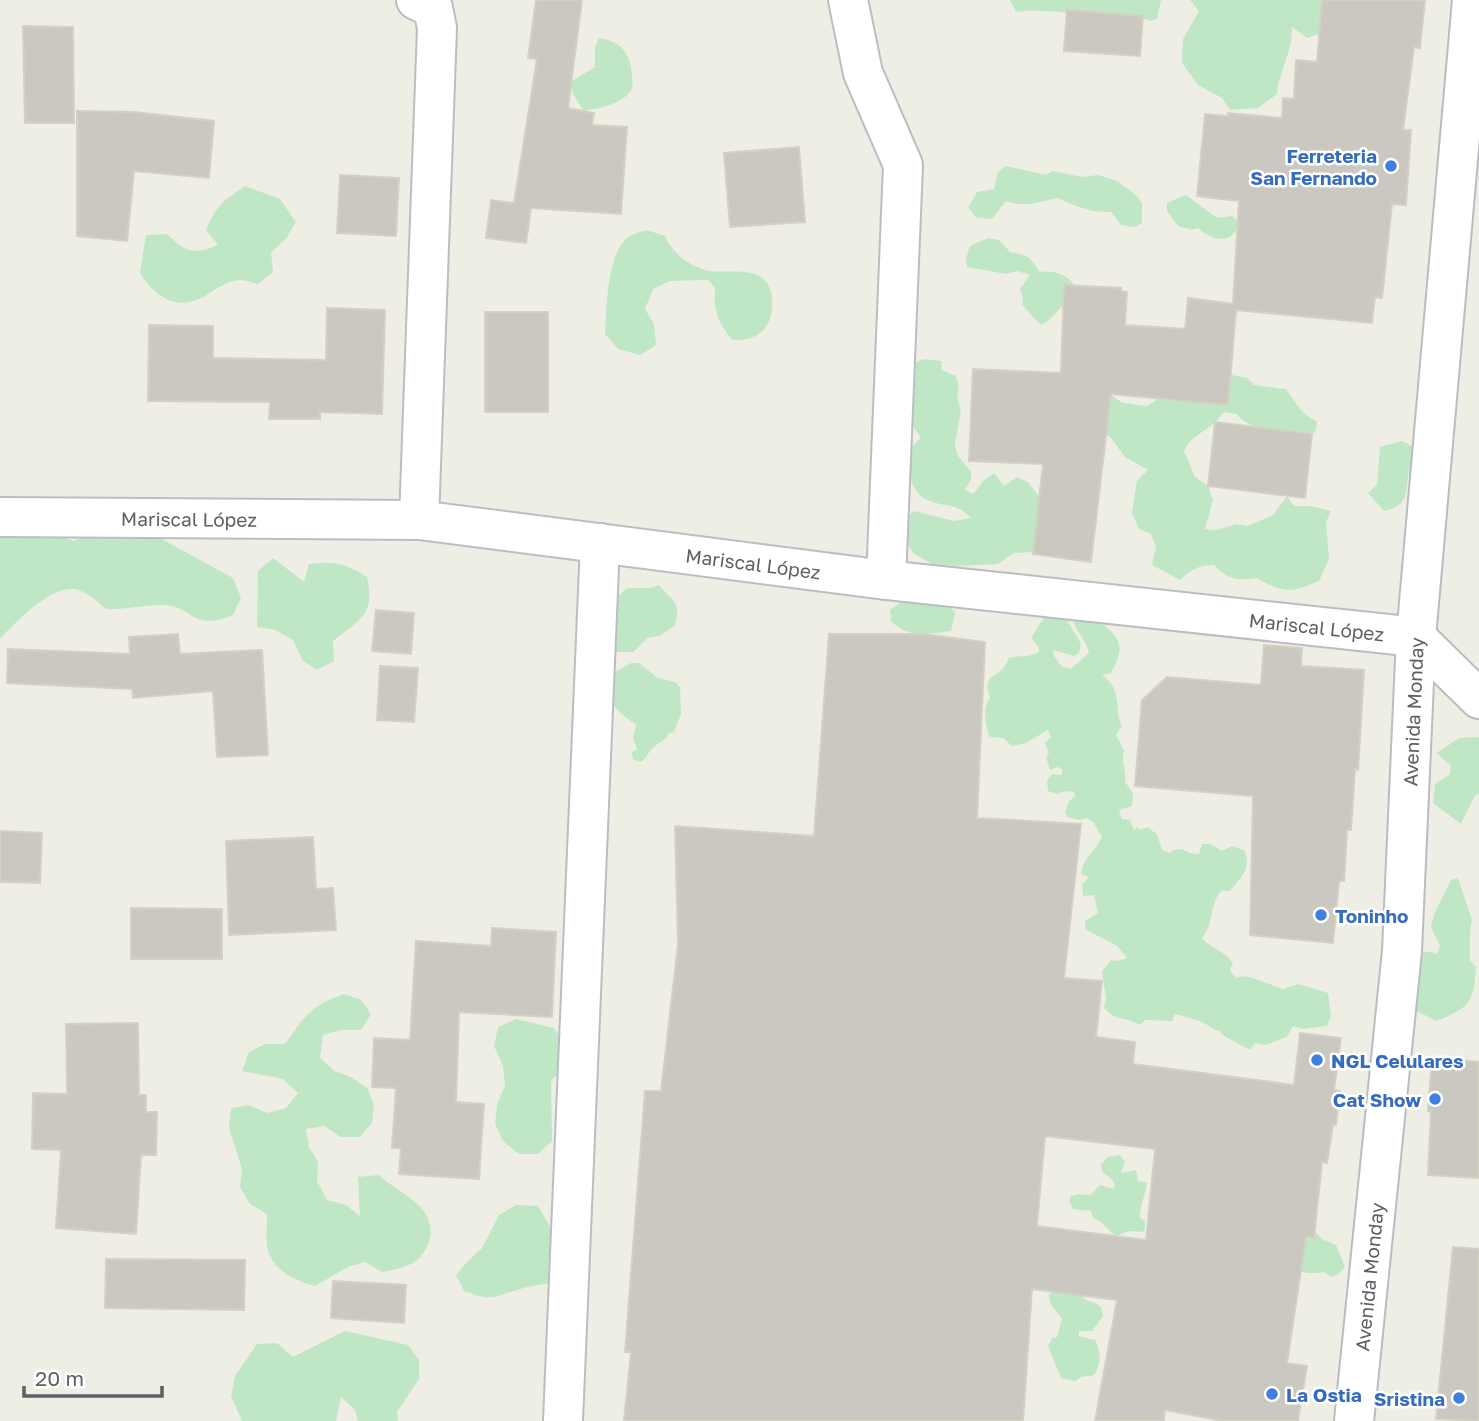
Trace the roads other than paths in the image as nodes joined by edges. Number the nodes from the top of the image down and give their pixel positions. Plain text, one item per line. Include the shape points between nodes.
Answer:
1 (416, 0) edge
2 (848, 0) edge
3 (1474, 2) edge
4 (0, 517) edge
5 (419, 520) junction
6 (600, 543) junction
7 (886, 580) junction
8 (1416, 637) junction
9 (1479, 699) edge
10 (563, 1421) edge
11 (1354, 1421) edge

1 - 5 street via 433,8 437,29
2 - 7 street via 863,73 903,165
3 - 8 street, Avenida Monday
4 - 5 street, Mariscal López
5 - 6 street, Mariscal López
6 - 7 street, Mariscal López
6 - 10 street
7 - 8 street, Mariscal López
8 - 9 street
8 - 11 street, Avenida Monday via 1402,951

